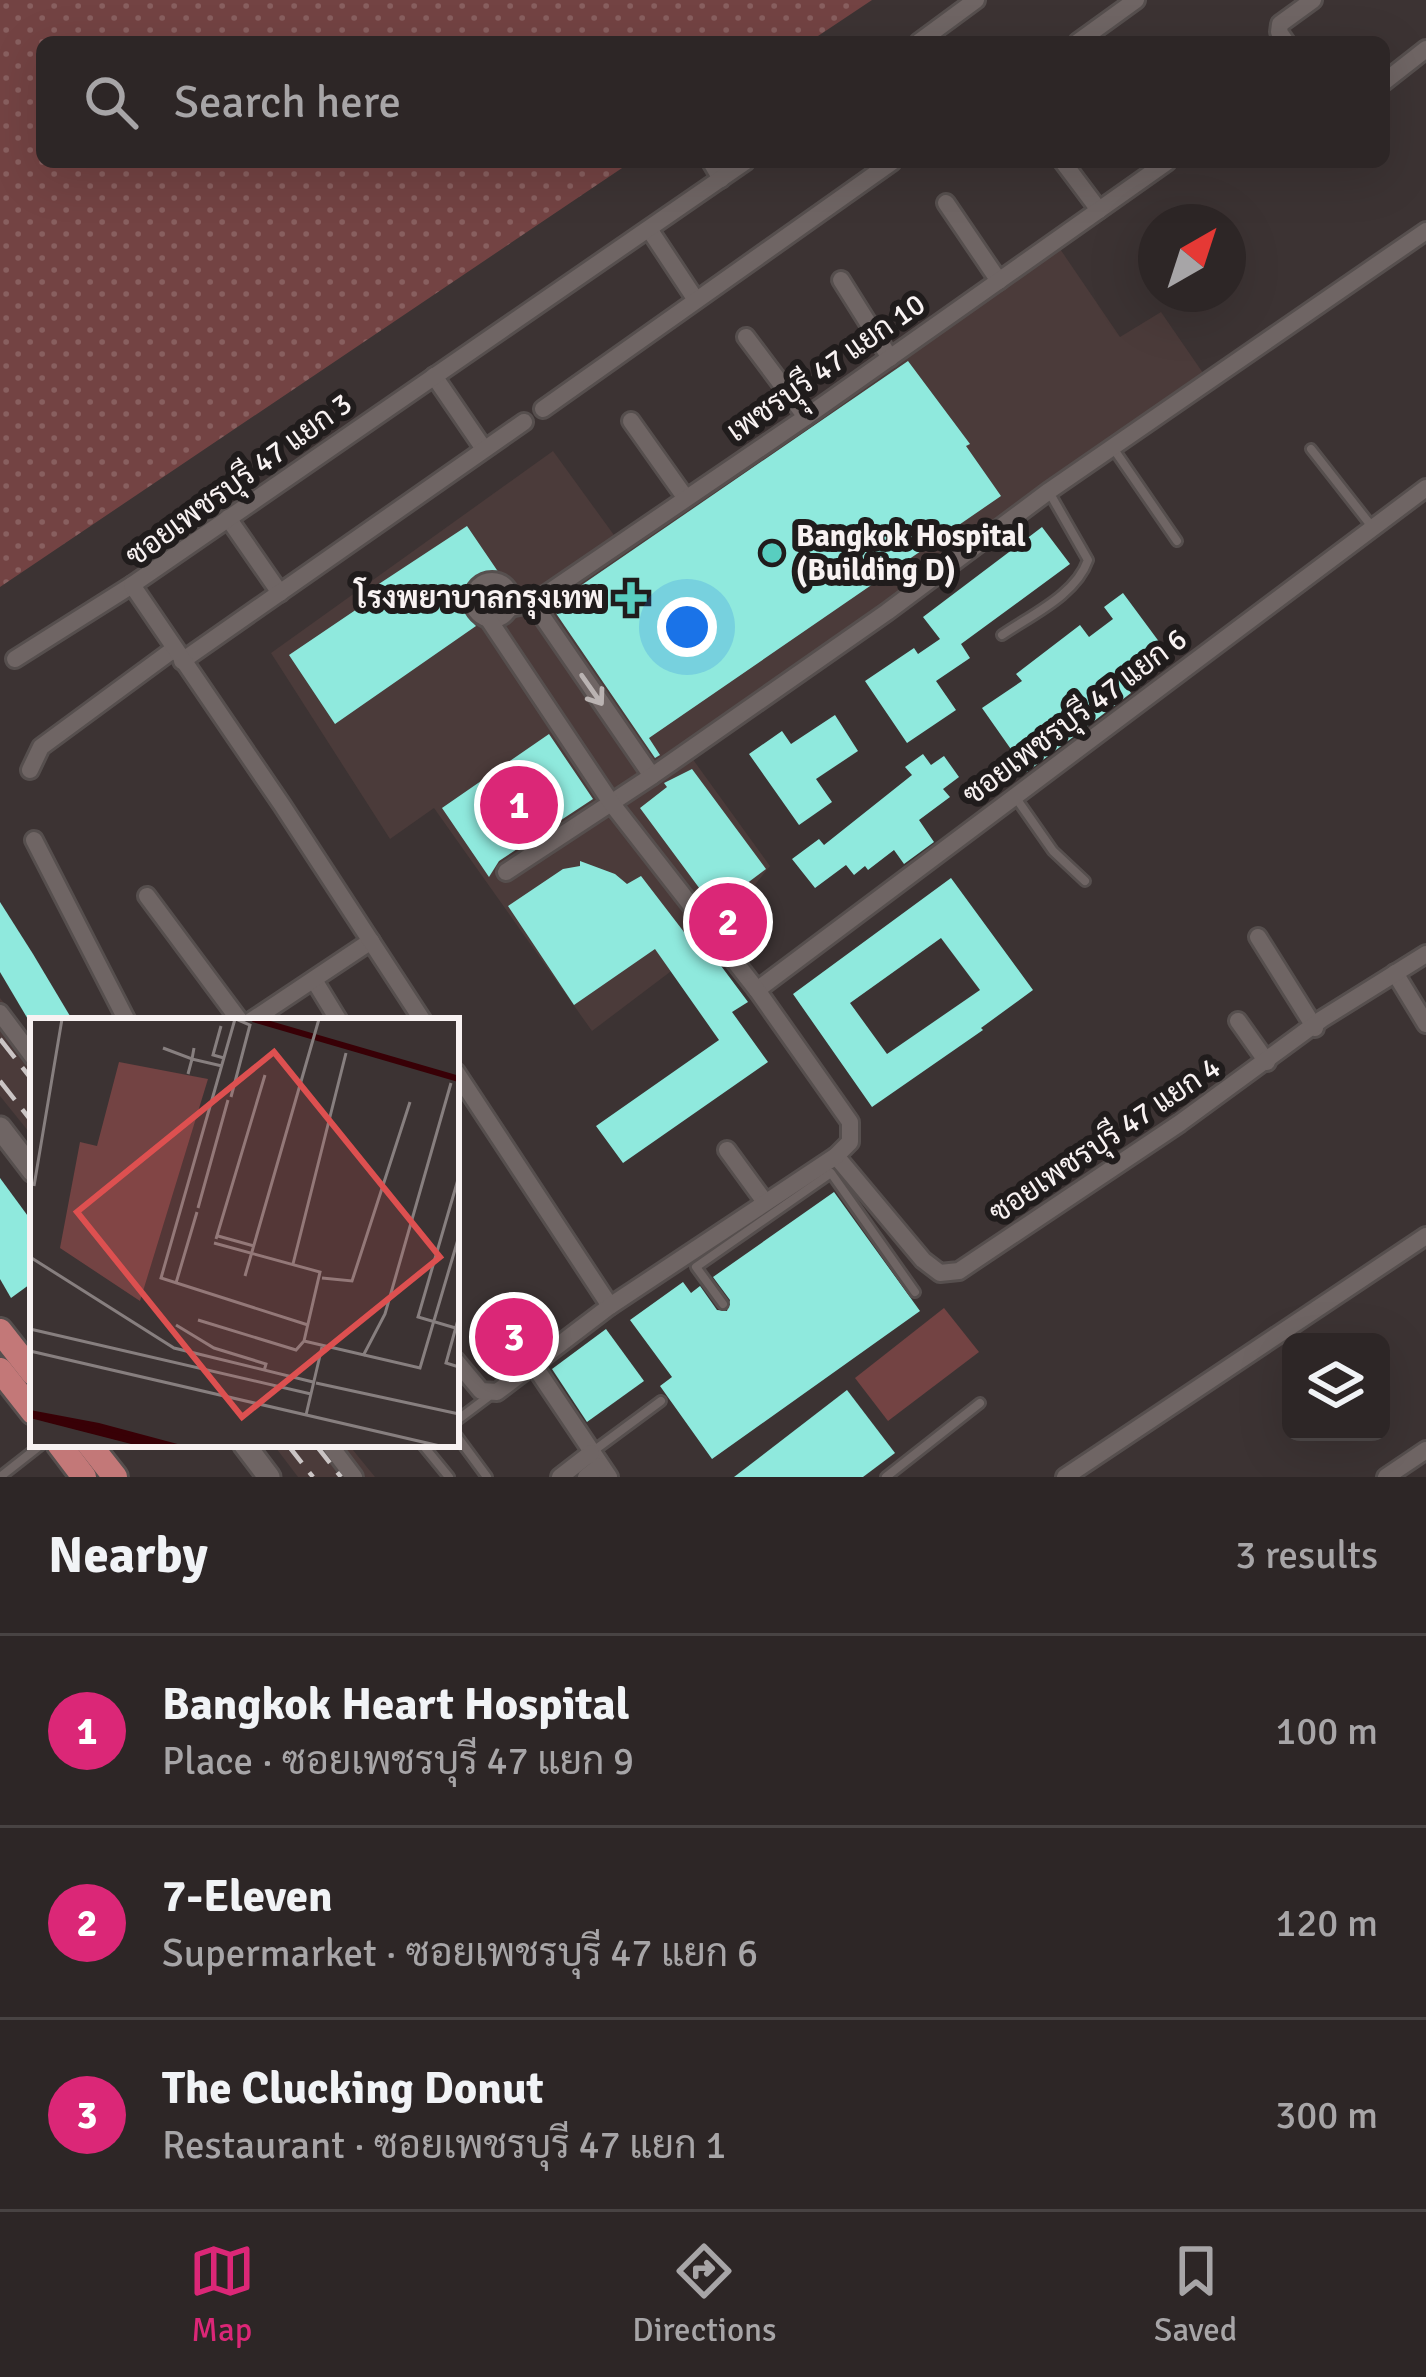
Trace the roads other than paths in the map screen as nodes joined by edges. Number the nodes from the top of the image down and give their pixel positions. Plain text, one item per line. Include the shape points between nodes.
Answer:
1 (976, 0) edge
2 (1136, 0) edge
3 (1313, 0) edge
4 (1110, 8) edge
5 (927, 36) edge
6 (1084, 36) edge
7 (1282, 36) edge
8 (1426, 50) edge
9 (1390, 77) edge
10 (883, 168) edge
11 (1068, 168) edge
12 (1158, 168) edge
13 (716, 170) edge
14 (946, 202) dead end
15 (1099, 210) junction
16 (649, 229) junction
17 (1426, 231) edge
18 (841, 280) dead end
19 (999, 281) junction
20 (696, 300) junction
21 (746, 337) dead end
22 (890, 358) junction
23 (434, 376) junction
24 (543, 409) dead end
25 (806, 417) junction
26 (631, 421) dead end
27 (524, 422) dead end
28 (1112, 447) junction
29 (484, 448) junction
30 (1311, 448) dead end
31 (1426, 488) edge
32 (1049, 491) junction
33 (686, 497) junction
34 (228, 518) junction
35 (1373, 528) junction
36 (1177, 541) dead end
37 (132, 585) junction
38 (280, 592) junction
39 (533, 603) junction
40 (510, 608) junction
41 (489, 620) junction
42 (1002, 635) dead end
43 (178, 655) junction
44 (15, 659) dead end
45 (30, 770) dead end
46 (652, 776) junction
47 (1015, 796) junction
48 (612, 804) junction
49 (34, 840) dead end
50 (506, 872) dead end
51 (1085, 880) dead end
52 (147, 896) dead end
53 (1258, 937) dead end
54 (370, 941) junction
55 (1426, 954) edge
56 (1395, 974) junction
57 (314, 980) junction
58 (757, 989) junction
59 (0, 1013) edge
60 (126, 1018) edge
61 (238, 1018) edge
62 (256, 1018) edge
63 (337, 1018) edge
64 (421, 1018) edge
65 (1238, 1021) dead end
66 (1426, 1024) edge
67 (1315, 1028) junction
68 (30, 1053) edge
69 (1267, 1062) junction
70 (459, 1077) edge
71 (0, 1128) edge
72 (727, 1150) dead end
73 (836, 1156) junction
74 (30, 1167) edge
75 (763, 1209) junction
76 (1426, 1236) edge
77 (915, 1292) dead end
78 (723, 1304) dead end
79 (610, 1306) junction
80 (0, 1331) edge
81 (459, 1364) edge
82 (533, 1364) junction
83 (30, 1369) edge
84 (0, 1370) edge
85 (494, 1392) junction
86 (661, 1401) dead end
87 (980, 1403) dead end
88 (30, 1408) edge
89 (459, 1419) edge
90 (459, 1439) edge
91 (38, 1447) edge
92 (60, 1447) edge
93 (91, 1447) edge
94 (246, 1447) edge
95 (330, 1447) edge
96 (424, 1447) edge
97 (1426, 1450) edge
98 (597, 1468) edge
99 (0, 1477) edge
100 (84, 1477) edge
101 (115, 1477) edge
102 (269, 1477) edge
103 (354, 1477) edge
104 (449, 1477) edge
105 (487, 1477) edge
106 (560, 1477) edge
107 (886, 1477) edge
108 (1065, 1477) edge
109 (1386, 1477) edge

1 - 5 street
2 - 4 street
3 - 7 street via 1280,24
4 - 6 street
8 - 9 street
10 - 20 street
11 - 15 street
12 - 15 street, เพชรบุุรี 47 แยก 10
13 - 16 street, ซอยเพชรบุรี 47 แยก 3
14 - 19 street
15 - 19 street, เพชรบุุรี 47 แยก 10
16 - 20 street
16 - 23 street, ซอยเพชรบุรี 47 แยก 3
17 - 28 street
18 - 22 street
19 - 22 street, เพชรบุุรี 47 แยก 10
20 - 24 street
21 - 25 street
22 - 25 street, เพชรบุุรี 47 แยก 10
23 - 29 street
23 - 34 street, ซอยเพชรบุรี 47 แยก 3
25 - 33 street, เพชรบุุรี 47 แยก 10
26 - 33 street
27 - 29 street
28 - 32 street
28 - 36 lane
29 - 38 street
30 - 35 lane
31 - 35 street, ซอยเพชรบุรี 47 แยก 6
32 - 42 lane via 1088,560 1069,588
32 - 46 street
33 - 39 street, เพชรบุุรี 47 แยก 10
34 - 37 street, ซอยเพชรบุรี 47 แยก 3
34 - 38 street
35 - 47 street, ซอยเพชรบุรี 47 แยก 6
37 - 43 street, ซอยเพชรบุรี 47 แยก 3
37 - 44 street
38 - 43 street
39 - 40 street, เพชรบุุรี 47 แยก 10
39 -> 46 street
40 - 41 street
40 - 41 street via 505,585 481,584 473,602
41 - 48 street
43 - 45 street via 41,747
43 - 54 street, ซอยเพชรบุรี 47 แยก 3
46 - 48 street
47 - 51 lane
47 - 58 street, ซอยเพชรบุรี 47 แยก 6
48 - 50 street
48 - 58 street
49 - 60 street
52 - 61 street
53 - 67 street
54 - 57 street
54 - 64 street, ซอยเพชรบุรี 47 แยก 3
55 - 56 street, ซอยเพชรบุรี 47 แยก 4
56 - 66 street
56 - 67 street, ซอยเพชรบุรี 47 แยก 4
57 - 62 street
57 - 63 street
58 - 73 street via 850,1122 850,1142
59 - 68 street
65 - 69 street
67 - 69 street, ซอยเพชรบุรี 47 แยก 4
69 - 73 street, ซอยเพชรบุรี 47 แยก 4 via 959,1271 940,1273 923,1260
70 - 79 street
71 - 74 street
72 - 75 street
73 - 75 street
75 - 77 lane via 831,1173
75 - 78 lane via 696,1267
75 - 79 street
76 - 108 street
79 - 82 street
80 - 83 main road
81 - 85 street via 481,1391
82 - 85 street
82 - 98 street
84 - 88 main road
85 - 89 lane
86 - 98 lane
87 - 107 lane
90 - 105 lane
91 - 99 lane
92 - 100 main road
93 - 101 main road
94 - 102 street
95 - 103 street
96 - 104 lane
97 - 109 street
98 - 106 street

